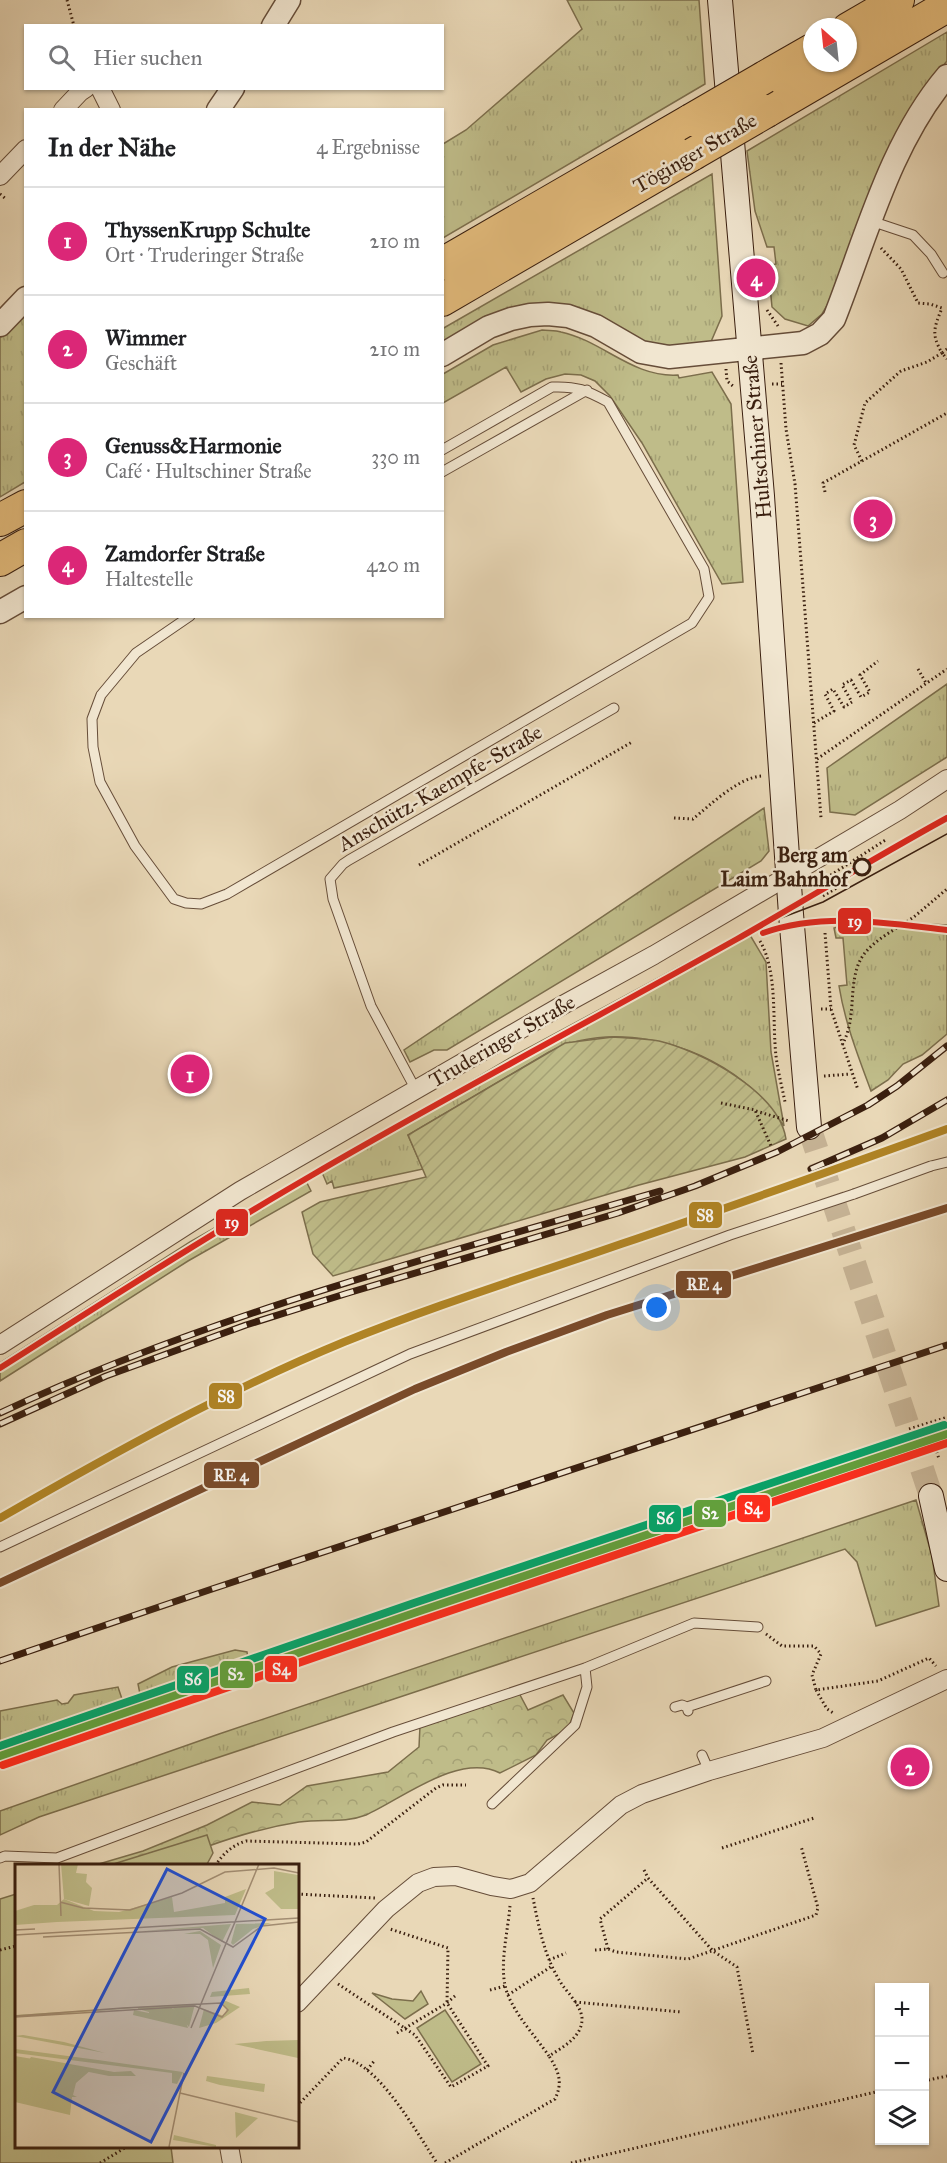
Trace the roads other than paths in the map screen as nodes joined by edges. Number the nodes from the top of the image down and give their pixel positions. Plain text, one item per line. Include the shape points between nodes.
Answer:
1 (289, 0) edge
2 (720, 0) edge
3 (897, 0) edge
4 (947, 6) edge
5 (274, 24) edge
6 (857, 24) edge
7 (803, 55) edge
8 (947, 76) edge
9 (83, 90) edge
10 (102, 90) edge
11 (232, 90) edge
12 (65, 108) edge
13 (110, 108) edge
14 (219, 108) edge
15 (24, 151) edge
16 (0, 176) edge
17 (871, 221) junction
18 (444, 263) edge
19 (943, 273) dead end
20 (444, 299) edge
21 (24, 300) edge
22 (0, 325) edge
23 (750, 350) junction
24 (444, 354) edge
25 (587, 390) junction
26 (444, 449) edge
27 (444, 471) edge
28 (24, 507) edge
29 (0, 520) edge
30 (24, 546) edge
31 (0, 560) edge
32 (24, 598) edge
33 (0, 612) edge
34 (185, 619) edge
35 (614, 708) dead end
36 (947, 779) edge
37 (789, 874) junction
38 (416, 1090) junction
39 (799, 1124) tunnel mouth
40 (947, 1162) edge
41 (0, 1345) edge
42 (947, 1528) edge
43 (0, 1547) edge
44 (947, 1569) edge
45 (758, 1627) road end
46 (585, 1668) junction
47 (941, 1672) edge
48 (766, 1681) dead end
49 (675, 1707) dead end
50 (492, 1804) dead end
51 (0, 1858) edge
52 (298, 2002) edge
53 (229, 2148) edge
54 (232, 2163) edge

1 - 5 street
2 - 23 main road, Hultschiner Straße
3 - 6 highway
4 - 20 highway, Töginger Straße, bridge
7 - 18 highway, Töginger Straße, bridge
8 - 17 street via 902,145
9 - 12 street
10 - 13 street
11 - 14 street
15 - 16 street
17 - 19 lane via 913,235
17 - 23 street via 834,319 820,334 803,343
21 - 22 street
23 - 24 street via 654,356 596,326 548,314 511,319 489,327
23 - 37 main road, Hultschiner Straße
25 - 26 lane via 552,387
25 - 27 lane
25 - 34 lane via 608,402 704,569 709,597 692,623 227,894 201,904 174,898 135,846 100,782 93,747 92,719 101,694 136,653
28 - 29 highway
30 - 31 highway
32 - 33 street
35 - 38 lane, Anschütz-Kaempfe-Straße via 343,864 330,879 333,899 370,1006
36 - 37 street, Truderinger Straße
37 - 38 street, Truderinger Straße
37 - 39 main road
38 - 41 street, Truderinger Straße via 240,1191
40 - 43 lane, bridge via 730,1235 410,1354
42 - 44 main road via 932,1502
45 - 46 lane via 694,1623
46 - 50 lane via 587,1687 575,1725
46 - 51 lane via 393,1732 57,1858
47 - 52 street via 823,1738 705,1763 642,1794 621,1805 530,1883 511,1889 456,1876 434,1877 418,1883 376,1920
48 - 49 lane via 687,1709 682,1705
53 - 54 street

